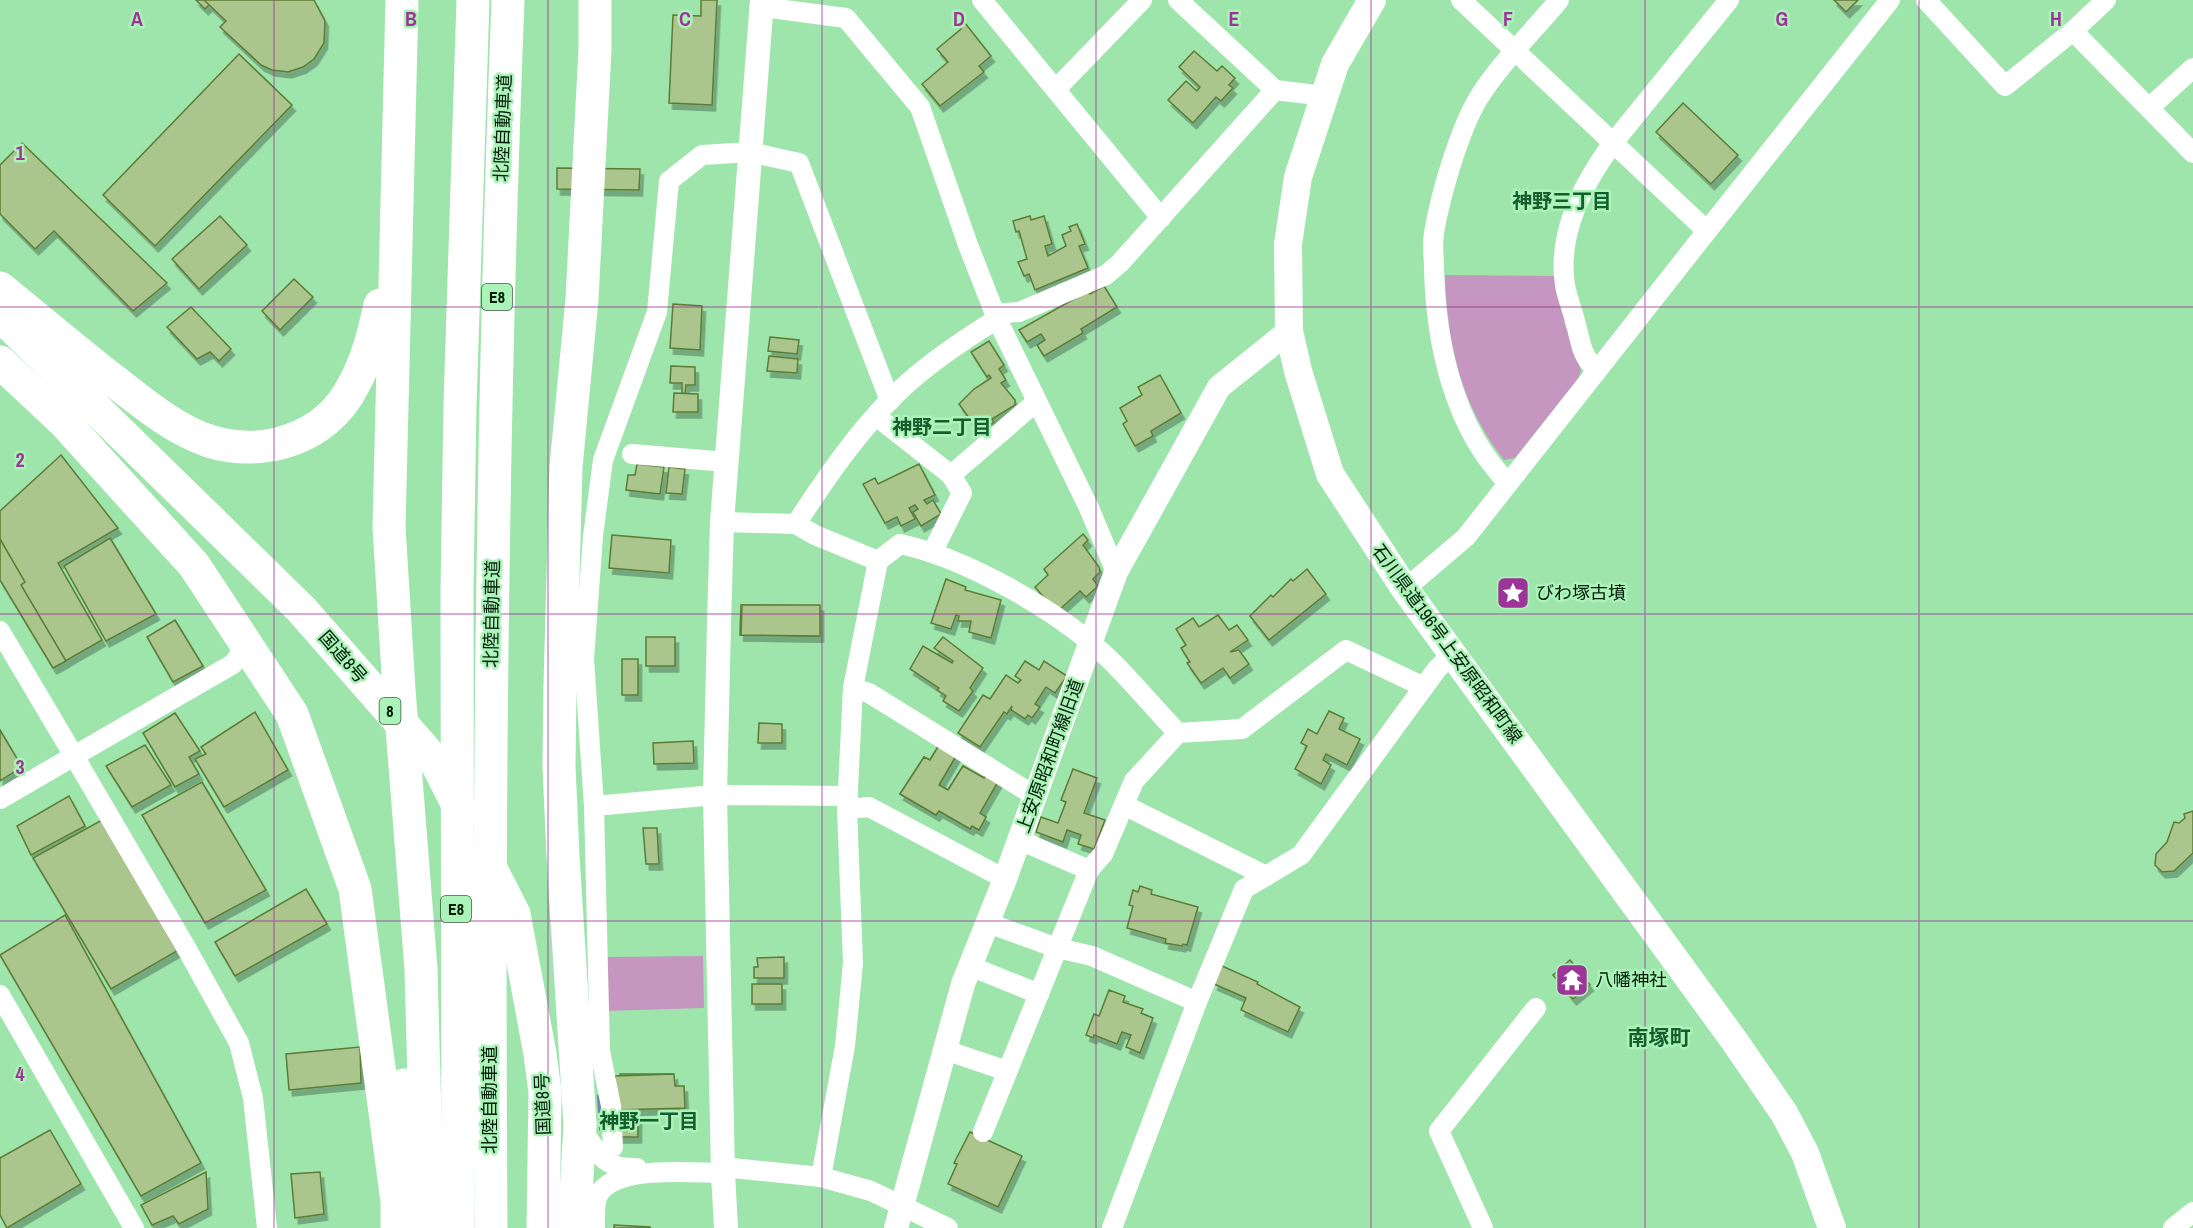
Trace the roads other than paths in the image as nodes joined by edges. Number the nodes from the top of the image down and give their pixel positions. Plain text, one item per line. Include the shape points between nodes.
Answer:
1 (402, 0) edge
2 (473, 0) edge
3 (508, 0) edge
4 (595, 0) edge
5 (982, 0) edge
6 (1142, 0) edge
7 (1178, 0) edge
8 (1372, 0) edge
9 (1461, 0) edge
10 (1559, 0) edge
11 (1729, 0) edge
12 (1890, 0) edge
13 (1926, 0) edge
14 (2106, 0) edge
15 (762, 3) edge
16 (2073, 31) junction
17 (1517, 50) junction
18 (2193, 68) edge
19 (1057, 88) junction
20 (1275, 90) junction
21 (1325, 96) junction
22 (2148, 108) junction
23 (1613, 143) junction
24 (750, 152) junction
25 (2193, 153) edge
26 (1161, 218) junction
27 (1707, 231) junction
28 (395, 243) junction
29 (0, 288) edge
30 (0, 315) edge
31 (996, 316) junction
32 (1289, 331) junction
33 (0, 362) edge
34 (1597, 371) junction
35 (890, 401) junction
36 (1036, 402) junction
37 (876, 416) junction
38 (632, 454) dead end
39 (727, 462) junction
40 (951, 475) junction
41 (1508, 483) junction
42 (722, 522) junction
43 (796, 524) junction
44 (933, 551) junction
45 (878, 561) junction
46 (1116, 572) junction
47 (1405, 589) junction
48 (0, 631) edge
49 (1091, 642) junction
50 (248, 643) junction
51 (1452, 654) junction
52 (1424, 687) junction
53 (853, 688) junction
54 (1178, 733) junction
55 (74, 756) junction
56 (715, 795) junction
57 (1035, 796) junction
58 (0, 799) edge
59 (847, 803) junction
60 (1124, 805) junction
61 (594, 806) junction
62 (1019, 840) junction
63 (413, 870) junction
64 (1089, 870) junction
65 (1266, 876) junction
66 (1005, 879) junction
67 (988, 923) junction
68 (1057, 948) junction
69 (970, 966) junction
70 (1039, 994) junction
71 (0, 995) edge
72 (1197, 1002) junction
73 (1536, 1008) dead end
74 (945, 1050) junction
75 (1007, 1071) junction
76 (545, 1092) junction
77 (580, 1125) junction
78 (982, 1132) dead end
79 (613, 1147) dead end
80 (723, 1168) junction
81 (821, 1177) junction
82 (903, 1205) junction
83 (2193, 1212) edge
84 (397, 1214) edge
85 (134, 1228) edge
86 (267, 1228) edge
87 (428, 1228) edge
88 (458, 1228) edge
89 (491, 1228) edge
90 (543, 1228) edge
91 (560, 1228) edge
92 (574, 1228) edge
93 (595, 1228) edge
94 (726, 1228) edge
95 (896, 1228) edge
96 (948, 1228) edge
97 (1112, 1228) edge
98 (1483, 1228) edge
99 (1832, 1228) edge
100 (2173, 1228) edge

1 - 28 highway
2 - 88 highway, 北陸自動車道 / E8 via 460,405
3 - 89 highway, 北陸自動車道 / E8 via 496,333 492,593
4 - 77 highway via 582,298 566,467 560,685 563,856
5 - 19 street
6 - 19 street
7 - 20 street
8 - 21 main road, 石川県道196号上安原昭和町線 via 1335,64
9 - 17 street
10 - 17 street
11 - 23 street
12 - 27 street
13 - 16 street via 2005,86
14 - 16 street
15 - 24 street
15 - 31 street via 846,18 920,107
16 - 22 street
17 - 23 street
17 - 41 street via 1478,99 1454,156 1433,234 1435,305 1451,386 1477,443
18 - 22 street
19 - 26 street
20 - 21 street
20 - 26 street
21 - 32 main road, 石川県道196号上安原昭和町線 via 1298,177 1288,244
22 - 25 street
23 - 27 street
23 - 34 street via 1595,167 1567,232 1565,284 1583,356
24 - 35 street via 799,163
24 - 39 street
24 - 61 street via 702,155 669,181 657,312 603,460 593,536 584,659
26 - 31 street via 1106,275 1019,312
27 - 34 street
28 - 29 highway via 366,357 352,388 335,412 314,430 290,442 262,447 234,447 207,440 173,423
28 - 63 highway via 389,527
30 - 76 highway, 国道8号 / 8 via 301,609 436,764 514,914
31 - 35 street via 955,345
31 - 36 street
32 - 46 street, 上安原昭和町線旧道 via 1219,387
32 - 47 main road, 石川県道196号上安原昭和町線 via 1330,474
33 - 50 highway via 64,422 194,564
34 - 41 street
35 - 37 street
36 - 40 street
36 - 46 street
37 - 40 street
37 - 43 street via 821,485
38 - 39 street
39 - 42 street
40 - 44 street via 962,493
41 - 47 street via 1466,537
42 - 43 street
42 - 56 street
43 - 45 street
44 - 45 street via 900,544
44 - 49 street via 1042,607
45 - 53 street
46 - 49 street, 上安原昭和町線旧道
47 - 51 main road, 石川県道196号上安原昭和町線
48 - 55 street
49 - 54 street
49 - 57 street, 上安原昭和町線旧道
50 - 55 street via 233,664
50 - 84 highway via 292,714 355,889
51 - 52 street
51 - 99 main road, 石川県道196号上安原昭和町線 via 1784,1113 1805,1153
52 - 54 street via 1346,650 1242,729
52 - 65 street via 1301,855
53 - 57 street via 869,693
53 - 59 street
54 - 60 street via 1134,781
55 - 58 street
55 - 86 street via 238,1043 253,1098
56 - 59 street
56 - 61 street
56 - 80 street
57 - 62 street, 上安原昭和町線旧道
59 - 66 street via 869,807
59 - 81 street via 853,963 845,1046
60 - 64 street via 1102,854
60 - 65 street
61 - 79 street via 600,1051 611,1106
62 - 64 street
62 - 66 street, 上安原昭和町線旧道
63 - 84 highway
63 - 87 highway via 421,969
64 - 68 street
65 - 72 street via 1244,889
66 - 67 street, 上安原昭和町線旧道
67 - 68 street
67 - 69 street, 上安原昭和町線旧道
68 - 70 street
68 - 72 street via 1092,956
69 - 70 street
69 - 74 street, 上安原昭和町線旧道
70 - 75 street
71 - 85 street
72 - 97 street
73 - 98 street via 1439,1131
74 - 75 street
74 - 82 street, 上安原昭和町線旧道
75 - 78 street
76 - 90 highway, 国道8号 / 8
76 - 91 highway via 554,1128
77 - 80 street via 599,1156 616,1167
77 - 92 highway
80 - 81 street
80 - 93 street via 619,1178 597,1196
80 - 94 street
81 - 82 street
82 - 95 street, 上安原昭和町線旧道
82 - 96 street
83 - 100 street

